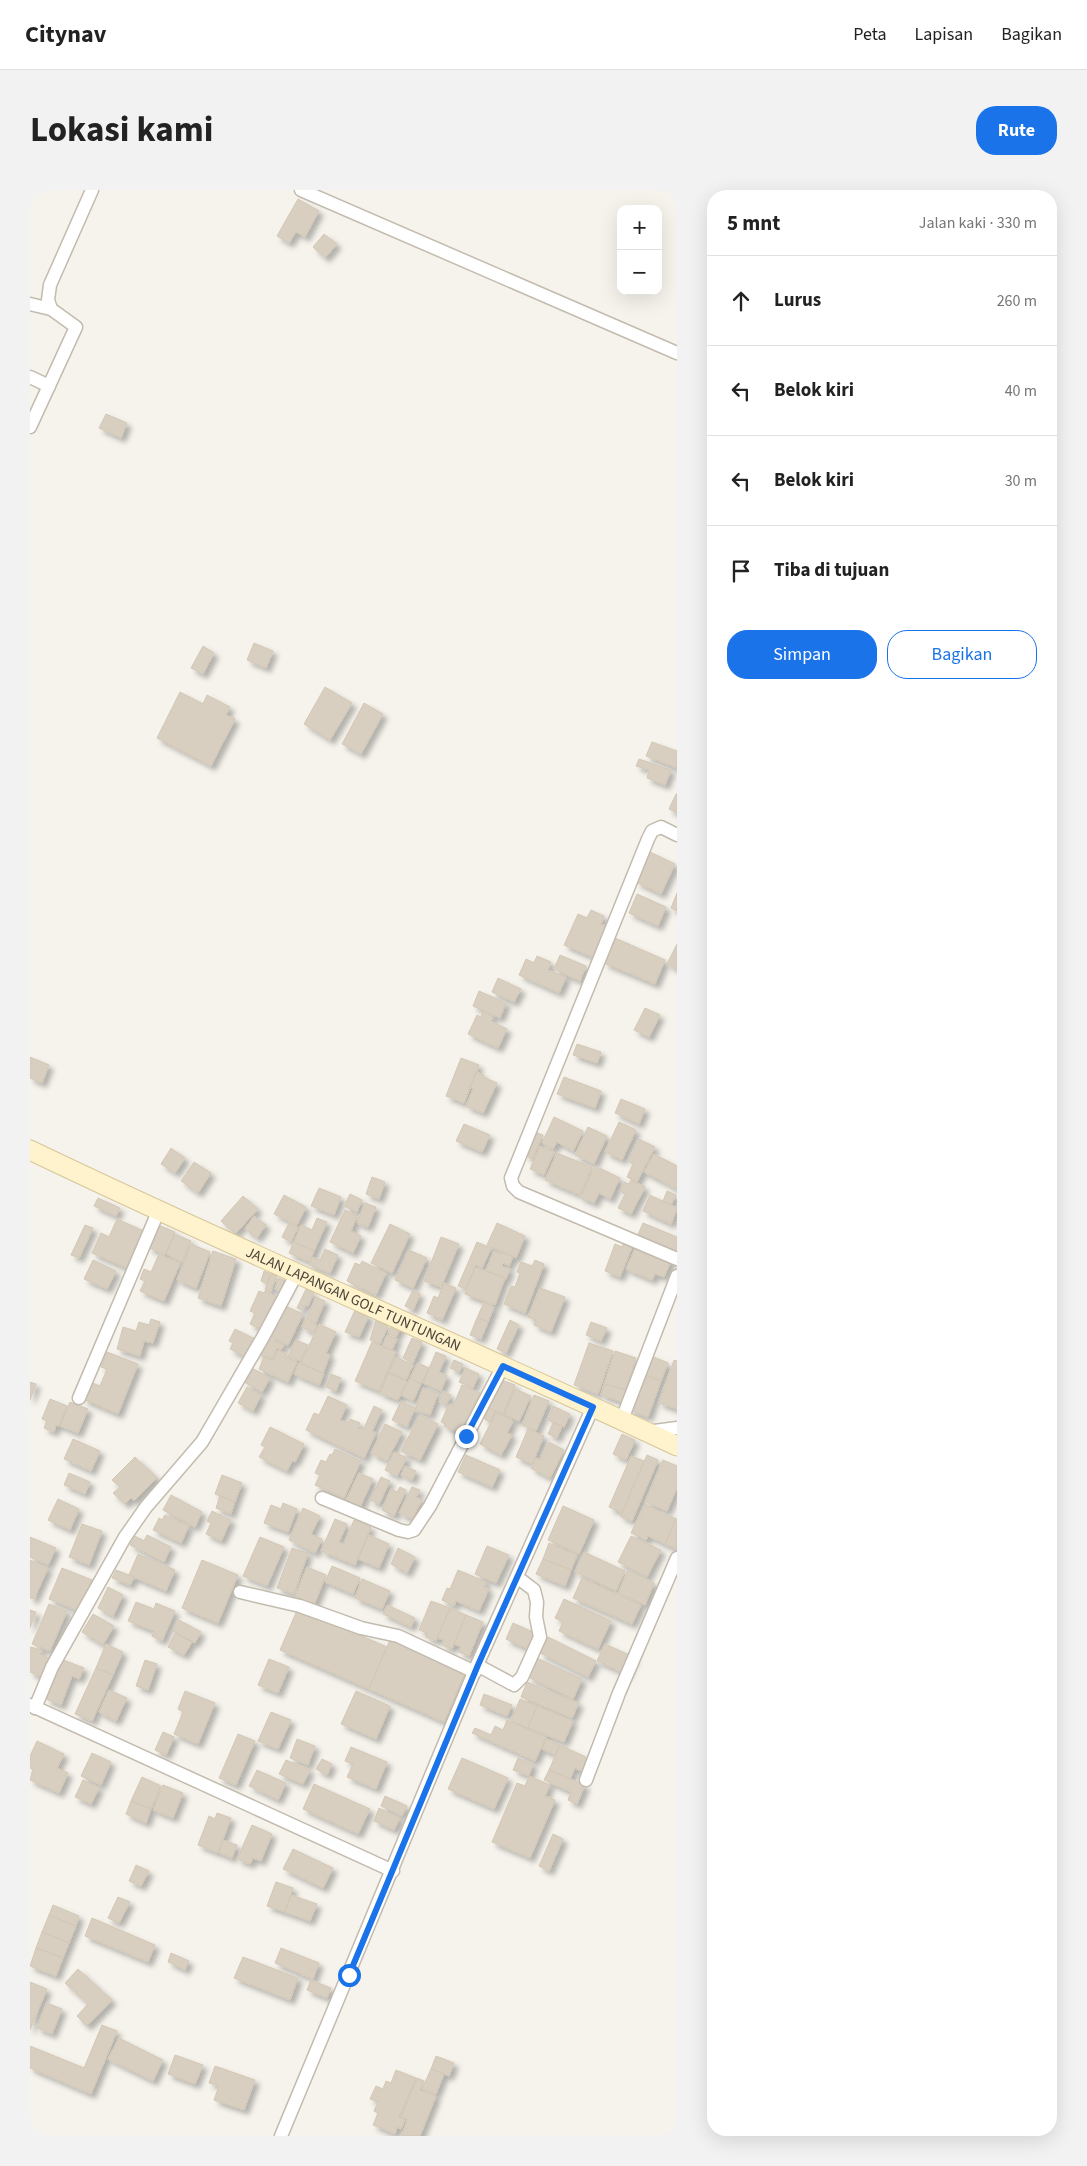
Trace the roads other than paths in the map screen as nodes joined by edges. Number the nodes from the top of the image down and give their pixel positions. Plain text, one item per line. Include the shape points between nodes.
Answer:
1 (92, 190) edge
2 (301, 190) edge
3 (30, 304) edge
4 (51, 309) junction
5 (677, 352) edge
6 (30, 377) edge
7 (49, 386) junction
8 (30, 427) edge
9 (677, 835) edge
10 (30, 1150) edge
11 (158, 1212) junction
12 (677, 1259) edge
13 (297, 1273) junction
14 (677, 1276) edge
15 (503, 1366) junction
16 (79, 1398) dead end
17 (593, 1407) junction
18 (621, 1422) junction
19 (677, 1428) edge
20 (647, 1432) junction
21 (677, 1446) edge
22 (322, 1498) dead end
23 (677, 1558) edge
24 (518, 1577) junction
25 (240, 1592) dead end
26 (476, 1669) junction
27 (32, 1706) edge
28 (586, 1780) dead end
29 (393, 1871) junction
30 (280, 2136) edge

1 - 4 street via 50,285 48,300
2 - 5 street
3 - 4 street
4 - 7 street via 76,326
6 - 7 street
7 - 8 street
9 - 12 street via 661,828 652,831 648,839 512,1178 513,1186 519,1192
10 - 11 street, JALAN LAPANGAN GOLF TUNTUNGAN
11 - 13 street, JALAN LAPANGAN GOLF TUNTUNGAN
11 - 16 street
13 - 15 street, JALAN LAPANGAN GOLF TUNTUNGAN
13 - 27 street via 202,1442 146,1507 125,1537
14 - 18 street
15 - 17 street, JALAN LAPANGAN GOLF TUNTUNGAN
15 - 22 street via 430,1506 414,1530 399,1530
17 - 18 street, JALAN LAPANGAN GOLF TUNTUNGAN
17 - 24 street
18 - 20 street, JALAN LAPANGAN GOLF TUNTUNGAN
19 - 20 street
20 - 21 street, JALAN LAPANGAN GOLF TUNTUNGAN
23 - 28 street
24 - 26 street
24 - 26 street via 534,1590 540,1631 522,1677 514,1684
25 - 26 street via 300,1606 361,1628 398,1636
26 - 29 street
27 - 29 street
29 - 30 street

